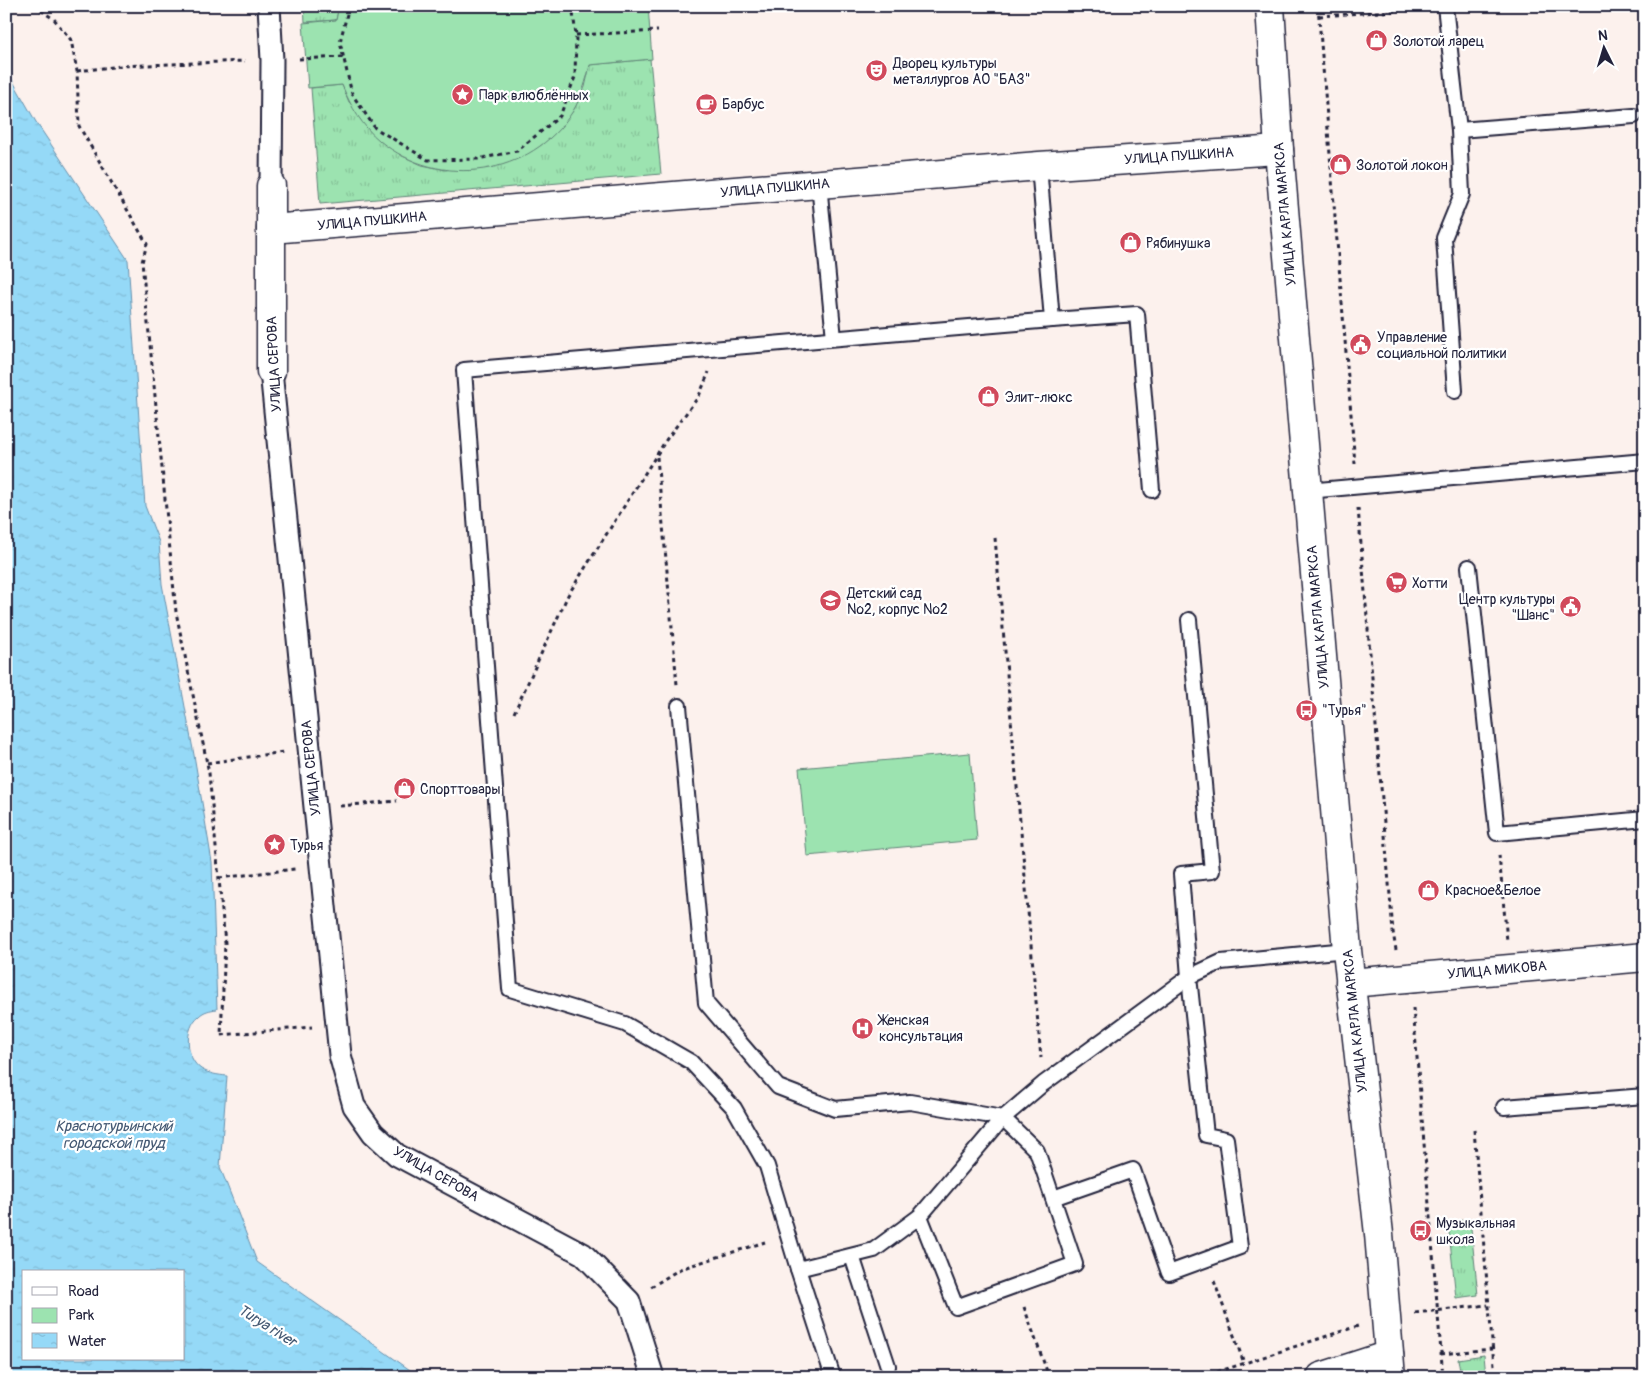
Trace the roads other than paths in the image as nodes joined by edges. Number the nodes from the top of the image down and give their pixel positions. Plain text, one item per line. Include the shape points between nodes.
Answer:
1 (269, 6) edge
2 (1270, 6) edge
3 (1445, 7) edge
4 (1634, 116) dead end
5 (1458, 130) junction
6 (1279, 150) junction
7 (1039, 166) junction
8 (819, 184) junction
9 (271, 186) joint
10 (271, 229) junction
11 (1052, 320) junction
12 (834, 338) junction
13 (271, 370) joint
14 (1455, 390) dead end
15 (1645, 460) edge
16 (1152, 490) dead end
17 (1307, 491) junction
18 (1469, 567) dead end
19 (1189, 620) dead end
20 (679, 706) road end
21 (1645, 819) edge
22 (1347, 950) junction
23 (1645, 957) edge
24 (1188, 977) junction
25 (1350, 983) junction
26 (1645, 1096) edge
27 (1504, 1108) dead end
28 (1003, 1118) junction
29 (1053, 1198) junction
30 (920, 1216) junction
31 (852, 1256) junction
32 (798, 1269) junction
33 (888, 1366) dead end
34 (1390, 1366) edge
35 (653, 1377) edge
36 (833, 1377) edge
37 (1321, 1377) edge

1 - 9 street, УЛИЦА СЕРОВА
2 - 6 street, УЛИЦА КАРЛА МАРКСА
3 - 5 lane
4 - 5 lane
5 - 14 lane via 1462,194 1444,238
6 - 7 street, УЛИЦА ПУШКИНА
6 - 17 street, УЛИЦА КАРЛА МАРКСА
7 - 8 street, УЛИЦА ПУШКИНА
7 - 11 lane
8 - 10 street, УЛИЦА ПУШКИНА
8 - 12 lane
9 - 10 street, УЛИЦА СЕРОВА
10 - 13 street, УЛИЦА СЕРОВА
11 - 12 lane
11 - 16 lane via 1137,314
12 - 32 lane via 464,370 510,990 625,1024 692,1062 734,1108 767,1166
13 - 35 street, УЛИЦА СЕРОВА via 340,1056 354,1106 373,1133 397,1155 583,1254 630,1301
15 - 17 lane
17 - 22 street, УЛИЦА КАРЛА МАРКСА
18 - 21 lane via 1497,833
19 - 24 lane via 1212,871 1181,874
20 - 28 lane via 706,1003 778,1087 835,1109 910,1102
22 - 24 lane via 1221,962
22 - 25 street, УЛИЦА КАРЛА МАРКСА
23 - 25 street, УЛИЦА МИКОВА
24 - 28 lane via 1043,1084
24 - 29 lane via 1206,1135 1226,1138 1240,1247 1169,1273 1133,1170
25 - 34 street, УЛИЦА КАРЛА МАРКСА via 1379,1234
26 - 27 lane
28 - 29 lane via 1037,1151
28 - 30 lane
29 - 30 lane via 1075,1264 956,1307
30 - 31 lane via 874,1250
31 - 32 lane
31 - 33 lane
32 - 36 lane
34 - 37 street

